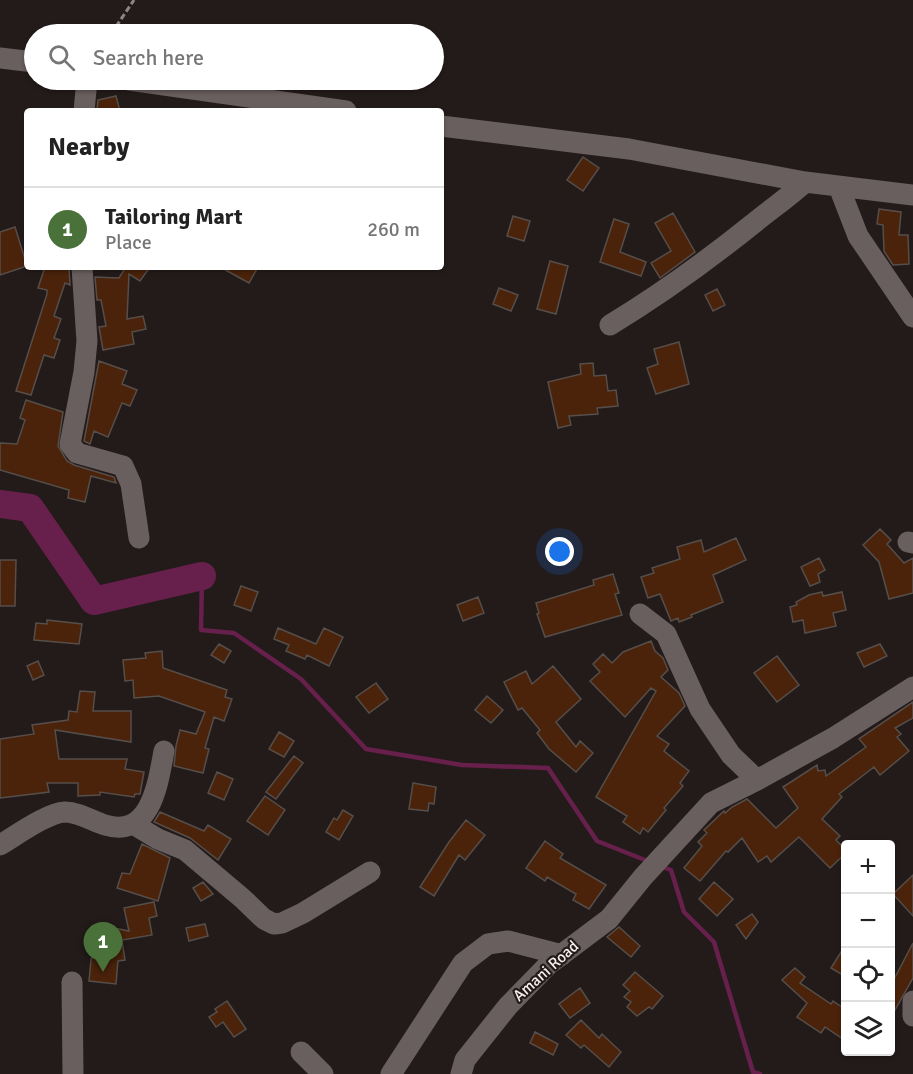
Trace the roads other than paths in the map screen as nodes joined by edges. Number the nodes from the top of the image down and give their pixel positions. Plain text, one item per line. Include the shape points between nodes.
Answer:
1 (0, 58) edge
2 (24, 61) edge
3 (86, 90) edge
4 (199, 90) edge
5 (84, 108) edge
6 (325, 108) edge
7 (444, 126) edge
8 (805, 182) junction
9 (839, 187) junction
10 (913, 195) edge
11 (82, 270) edge
12 (913, 317) edge
13 (610, 325) dead end
14 (139, 538) dead end
15 (640, 614) dead end
16 (913, 687) edge
17 (164, 751) dead end
18 (757, 780) junction
19 (133, 824) junction
20 (0, 845) edge
21 (370, 872) dead end
22 (562, 955) junction
23 (72, 982) dead end
24 (913, 1001) edge
25 (913, 1016) edge
26 (301, 1052) dead end
27 (73, 1074) edge
28 (323, 1074) edge
29 (391, 1074) edge
30 (461, 1074) edge

1 - 2 street
3 - 5 street
4 - 6 street
7 - 8 street via 630,150
8 - 9 street
8 - 13 street via 704,263
9 - 10 street
9 - 12 street via 858,236
11 - 14 street via 87,340 70,444 77,453 123,466 132,484
15 - 18 street via 666,634 699,709 731,755
16 - 18 street, Amani Road via 834,738
17 - 19 street via 152,801
18 - 22 street, Amani Road via 711,803 609,919
19 - 20 street via 106,825 66,812 55,814
19 - 21 street via 185,850 274,924 303,913
22 - 29 street via 508,941 488,944 463,963
22 - 30 street, Amani Road via 508,1006 465,1060
23 - 27 street
24 - 25 street
26 - 28 street

